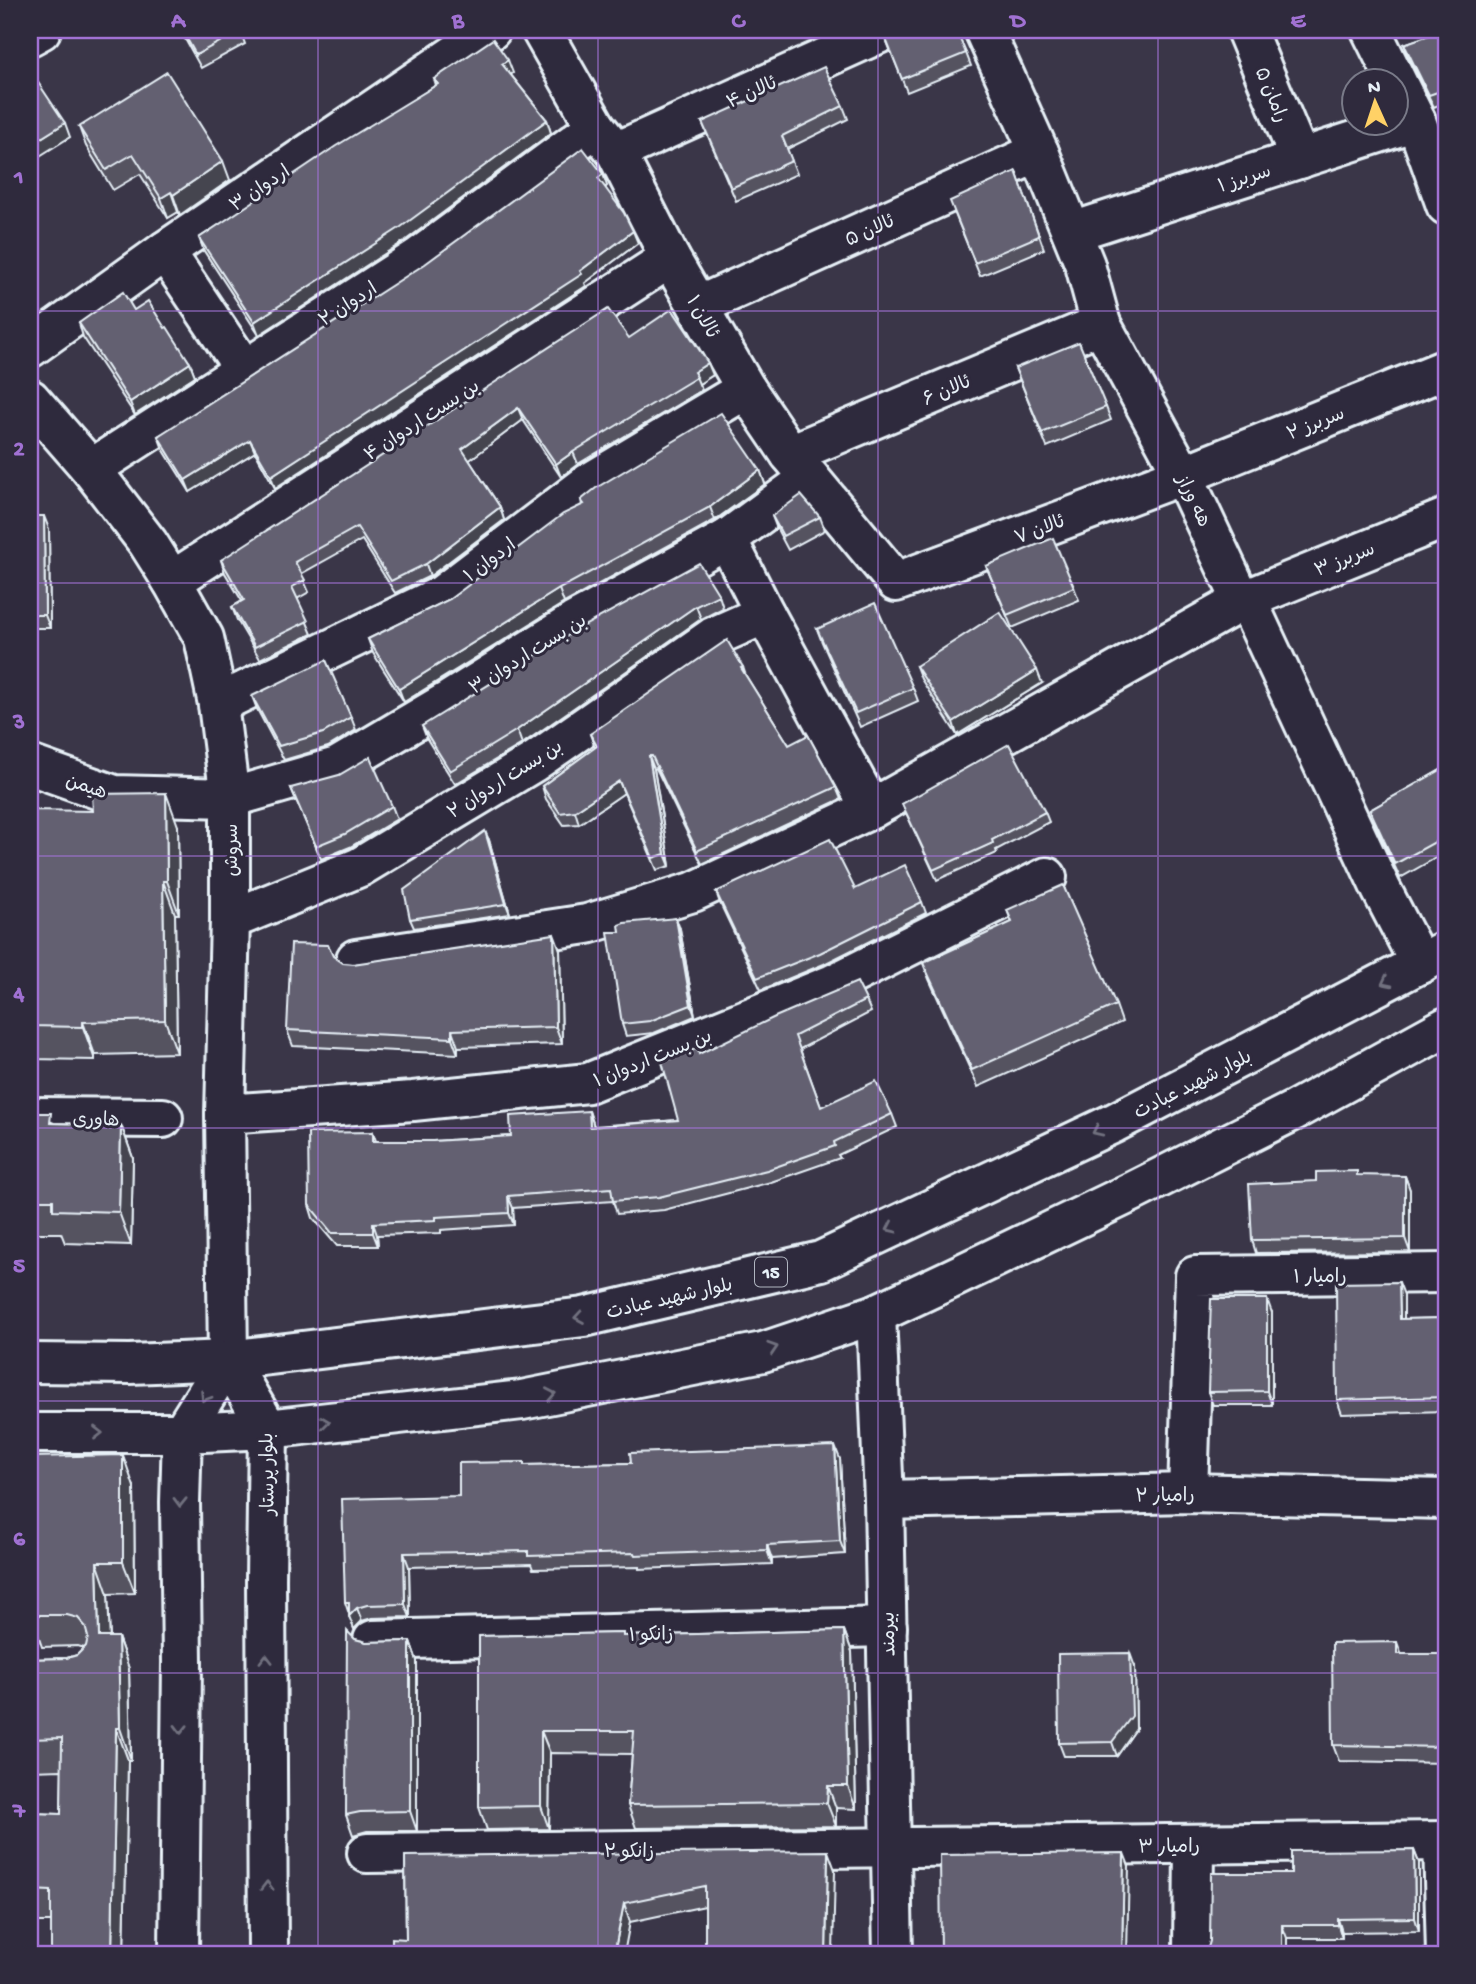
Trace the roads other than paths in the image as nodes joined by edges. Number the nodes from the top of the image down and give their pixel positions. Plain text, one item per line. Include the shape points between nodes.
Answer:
1 (41, 30) edge
2 (491, 30) edge
3 (541, 30) edge
4 (887, 30) edge
5 (984, 30) edge
6 (1245, 30) edge
7 (1371, 30) edge
8 (30, 36) edge
9 (1416, 121) junction
10 (606, 140) junction
11 (1039, 152) junction
12 (1300, 159) junction
13 (1446, 205) edge
14 (1072, 232) junction
15 (165, 251) junction
16 (670, 258) junction
17 (698, 306) junction
18 (1101, 324) junction
19 (30, 348) edge
20 (244, 369) junction
21 (1446, 369) edge
22 (746, 389) junction
23 (30, 399) edge
24 (800, 466) junction
25 (91, 469) junction
26 (1183, 474) junction
27 (1446, 518) edge
28 (727, 539) junction
29 (172, 580) junction
30 (895, 582) joint
31 (1242, 601) junction
32 (765, 614) junction
33 (218, 704) junction
34 (30, 765) edge
35 (230, 798) junction
36 (871, 809) junction
37 (1047, 877) dead end
38 (230, 920) junction
39 (1433, 957) edge
40 (356, 959) dead end
41 (1446, 1027) edge
42 (225, 1114) junction
43 (30, 1117) edge
44 (163, 1118) dead end
45 (1446, 1273) edge
46 (876, 1314) junction
47 (228, 1360) junction
48 (30, 1363) edge
49 (268, 1429) junction
50 (30, 1433) edge
51 (182, 1433) junction
52 (1188, 1493) junction
53 (1446, 1499) edge
54 (884, 1500) junction
55 (887, 1627) junction
56 (373, 1640) edge
57 (1445, 1841) edge
58 (1194, 1844) junction
59 (891, 1848) junction
60 (367, 1853) dead end
61 (178, 1954) edge
62 (268, 1954) edge
63 (893, 1954) edge
64 (1193, 1954) edge
65 (1446, 1954) edge

1 - 8 street
2 - 15 street, اردوان ۳
3 - 10 street, ئالان ۱
4 - 10 street, ئالان ۴
5 - 11 street, هه وراز
6 - 12 street, رامان ۵
7 - 9 street
9 - 12 street, سربرز ۱
9 - 13 street
10 - 16 street, ئالان ۱
10 - 20 street, اردوان ۲
11 - 14 street, هه وراز
11 - 17 street, ئالان ۵
12 - 14 street, سربرز ۱
14 - 18 street, هه وراز
15 - 19 street, اردوان ۳
15 - 20 street
16 - 17 street, ئالان ۱
16 - 29 street, بن بست اردوان ۴
17 - 22 street, ئالان ۱
18 - 24 street, ئالان ۶
18 - 26 street, هه وراز
20 - 25 street, اردوان ۲
21 - 26 street, سربرز ۲
22 - 24 street, ئالان ۱
22 - 33 street, اردوان ۱ via 589,483 442,595
23 - 25 street, سروش
24 - 28 street, بن بست اردوان ۳
24 - 30 street, ئالان ۱
25 - 29 street, سروش
26 - 30 street, ئالان ۷
26 - 31 street, هه وراز
27 - 31 street, سربرز ۳
28 - 32 street
28 - 35 street, بن بست اردوان ۳ via 574,622 337,767
29 - 33 street, سروش via 204,638
31 - 36 street, سربرز ۳
31 - 39 street, هه وراز via 1252,611 1381,889
32 - 36 street
32 - 38 street, بن بست اردوان ۲ via 713,637 534,762 359,867
33 - 35 street, سروش
34 - 35 street, هیمن via 114,795
35 - 38 street, سروش
36 - 40 street, سربرز ۳ via 693,892 600,920
37 - 42 street, بن بست اردوان ۱ via 833,984 588,1083
38 - 42 street, سروش
39 -> 47 street, بلوار شهید عبادت / 15 via 1114,1123 821,1261 584,1317
41 - 46 street via 1293,1111
42 - 47 street, سروش
43 - 44 street, هاوری
45 - 52 street, رامیار ۱ via 1195,1276
49 -> 46 street via 522,1400 763,1352
46 - 54 street, بیرمند
47 - 48 street, بلوار شهید عبادت / 15
47 - 49 street, بلوار پرستار
47 -> 51 street
49 - 51 street
62 -> 49 street, بلوار پرستار
50 -> 51 street
51 -> 61 street
52 - 53 street, رامیار ۲
52 - 54 street, رامیار ۲
54 - 55 street, بیرمند
55 - 56 street, زانکو ۱
55 - 59 street, بیرمند
57 - 58 street, رامیار ۳
57 - 65 street
58 - 59 street, رامیار ۳
58 - 64 street
59 - 60 street, زانکو ۲
59 - 63 street, بیرمند

